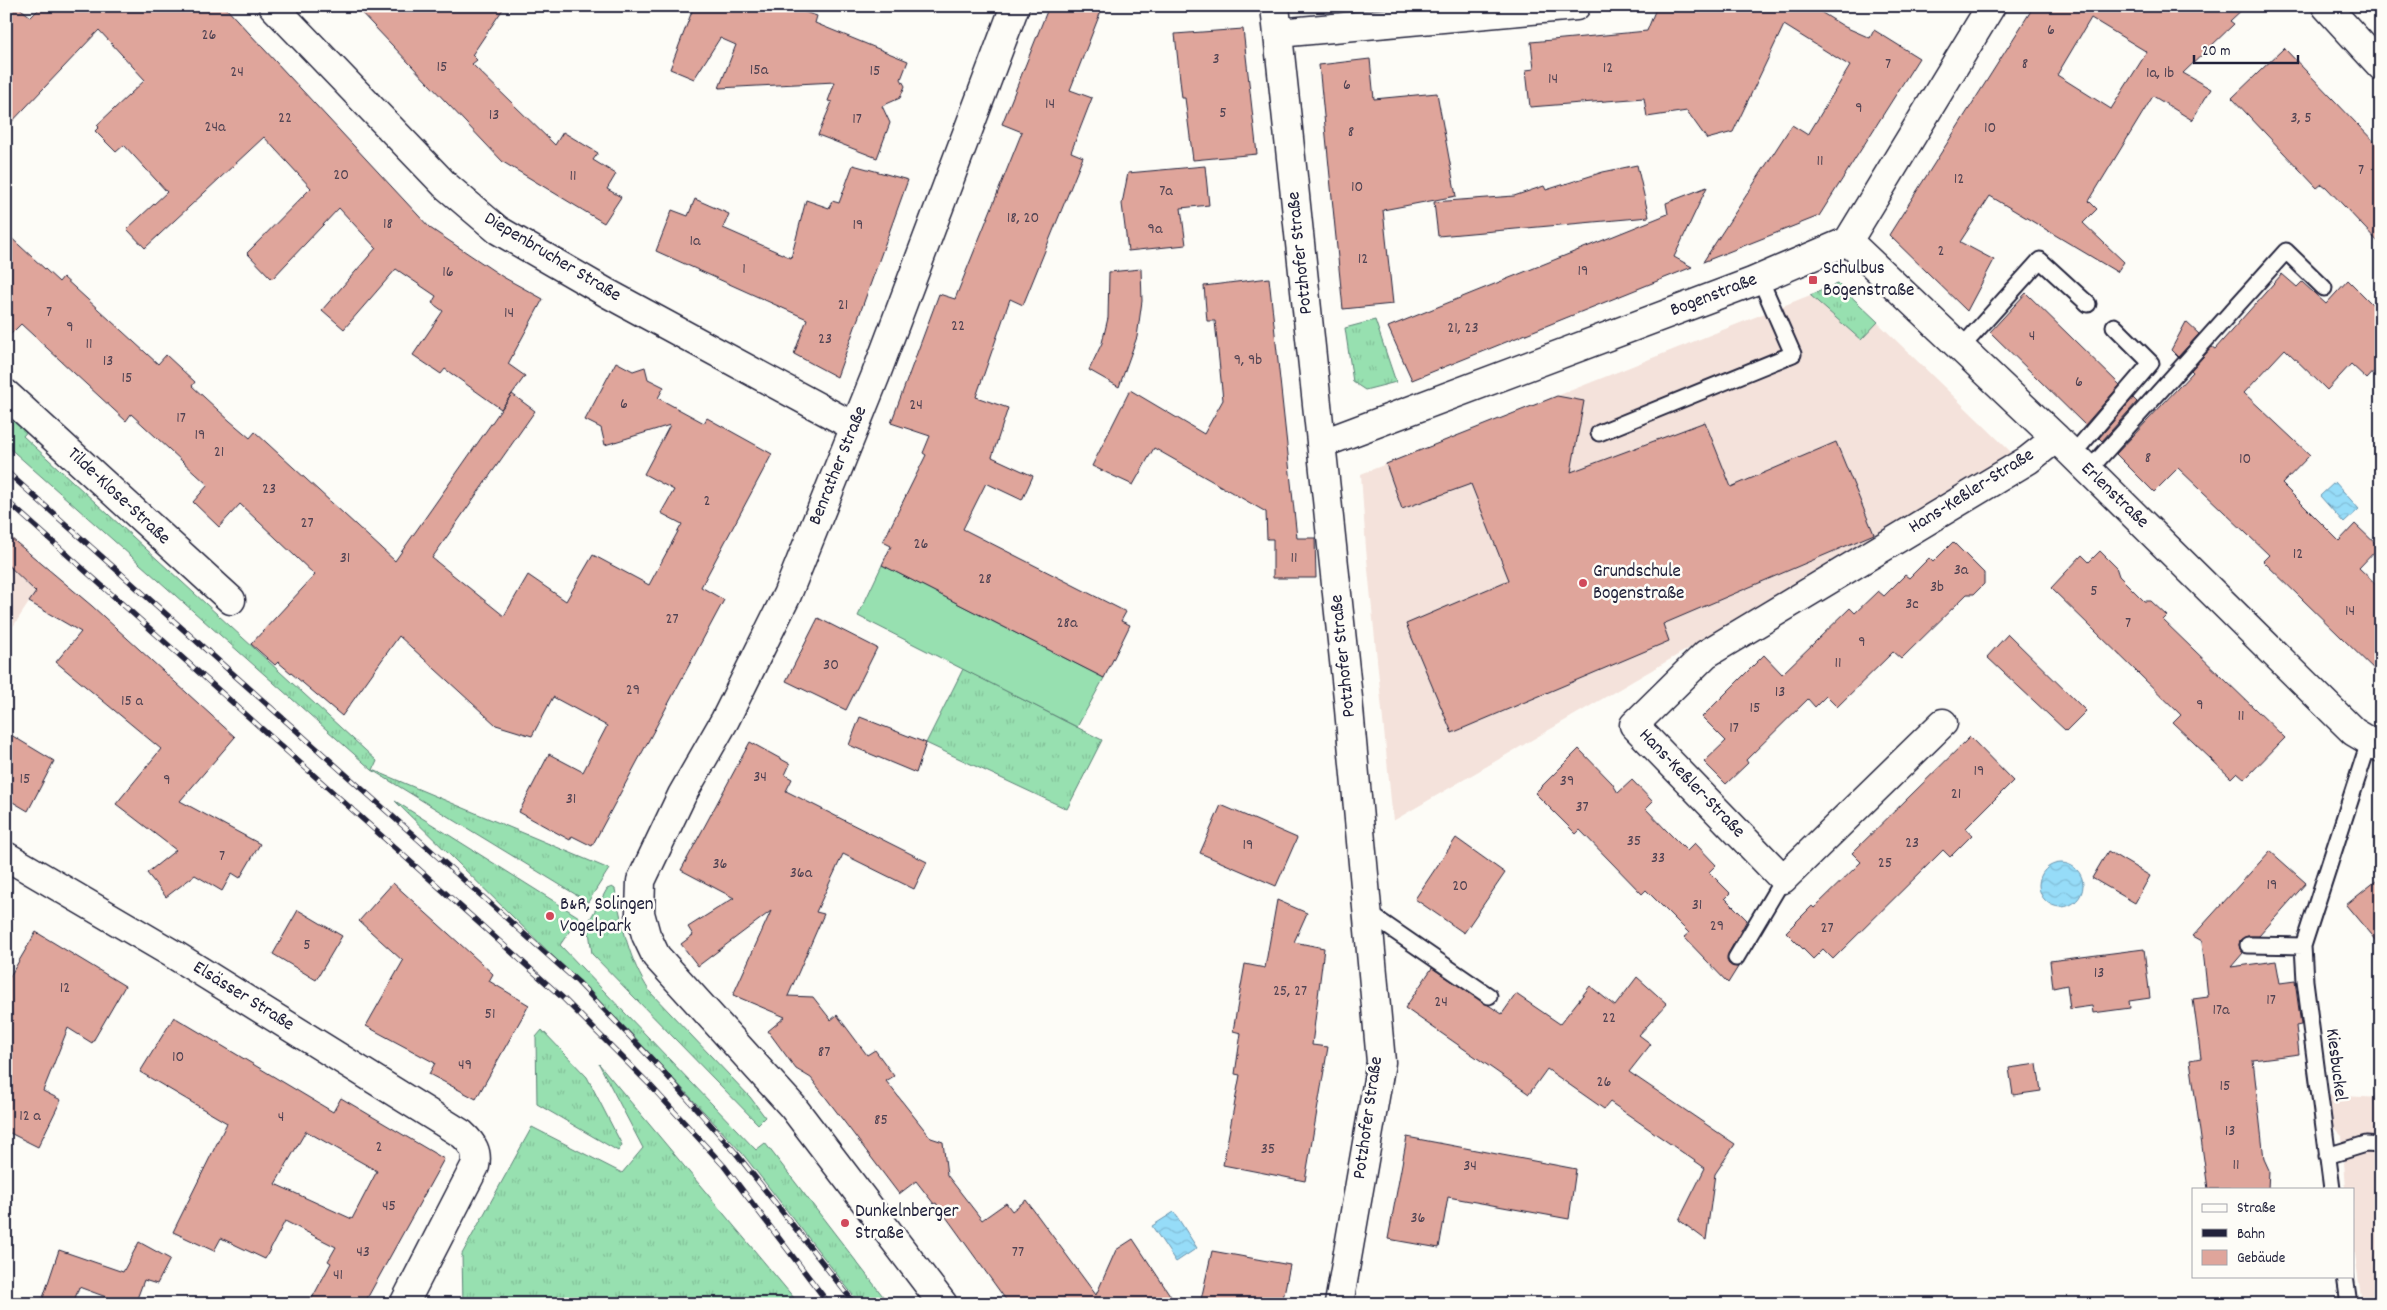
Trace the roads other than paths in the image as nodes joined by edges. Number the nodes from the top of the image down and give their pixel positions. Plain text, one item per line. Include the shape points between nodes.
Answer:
1 (273, 6) edge
2 (1015, 6) edge
3 (1275, 6) edge
4 (1576, 6) edge
5 (1991, 6) edge
6 (2326, 6) edge
7 (1278, 33) junction
8 (2381, 66) edge
9 (1848, 241) junction
10 (1760, 278) junction
11 (2324, 288) dead end
12 (2088, 304) dead end
13 (2114, 326) dead end
14 (1960, 349) junction
15 (6, 394) edge
16 (855, 427) junction
17 (1600, 433) dead end
18 (1321, 444) junction
19 (2072, 455) junction
20 (231, 600) dead end
21 (1943, 724) dead end
22 (2375, 745) edge
23 (6, 856) edge
24 (1783, 879) junction
25 (1367, 912) junction
26 (2248, 945) dead end
27 (2302, 946) junction
28 (1736, 958) dead end
29 (1489, 996) dead end
30 (2381, 1145) edge
31 (2327, 1156) junction
32 (2332, 1188) edge
33 (2345, 1278) edge
34 (404, 1304) edge
35 (943, 1304) edge
36 (1339, 1304) edge
37 (2350, 1304) edge

1 - 16 street, Diepenbrucher Straße via 445,185 498,230
2 - 16 street, Benrather Straße
3 - 7 street, Potzhofer Straße
4 - 7 street
5 - 9 street
6 - 8 street
7 - 18 street, Potzhofer Straße
9 - 10 street, Bogenstraße
9 - 14 street, Erlenstraße
10 - 17 lane via 1793,354
10 - 18 street, Bogenstraße
11 - 19 lane via 2286,251
12 - 14 lane via 2040,260
13 - 19 lane via 2151,363
14 - 19 street, Erlenstraße
15 - 20 street, Tilde-Klose-Straße
16 - 35 street, Benrather Straße via 787,596 725,720 682,795 641,881 640,913 656,956 793,1107
18 - 25 street, Potzhofer Straße
19 - 22 street, Erlenstraße via 2354,732
19 - 24 street, Hans-Keßler-Straße via 2028,460 1706,654 1634,725
21 - 24 street
22 - 27 lane, Kiesbuckel
23 - 34 street, Elsässer Straße via 189,964 462,1134 474,1147 475,1166
24 - 28 lane
25 - 29 lane
25 - 36 street, Potzhofer Straße via 1381,1062
26 - 27 lane
27 - 31 lane, Kiesbuckel
30 - 31 lane via 2366,1144
31 - 32 lane, Kiesbuckel
33 - 37 lane

